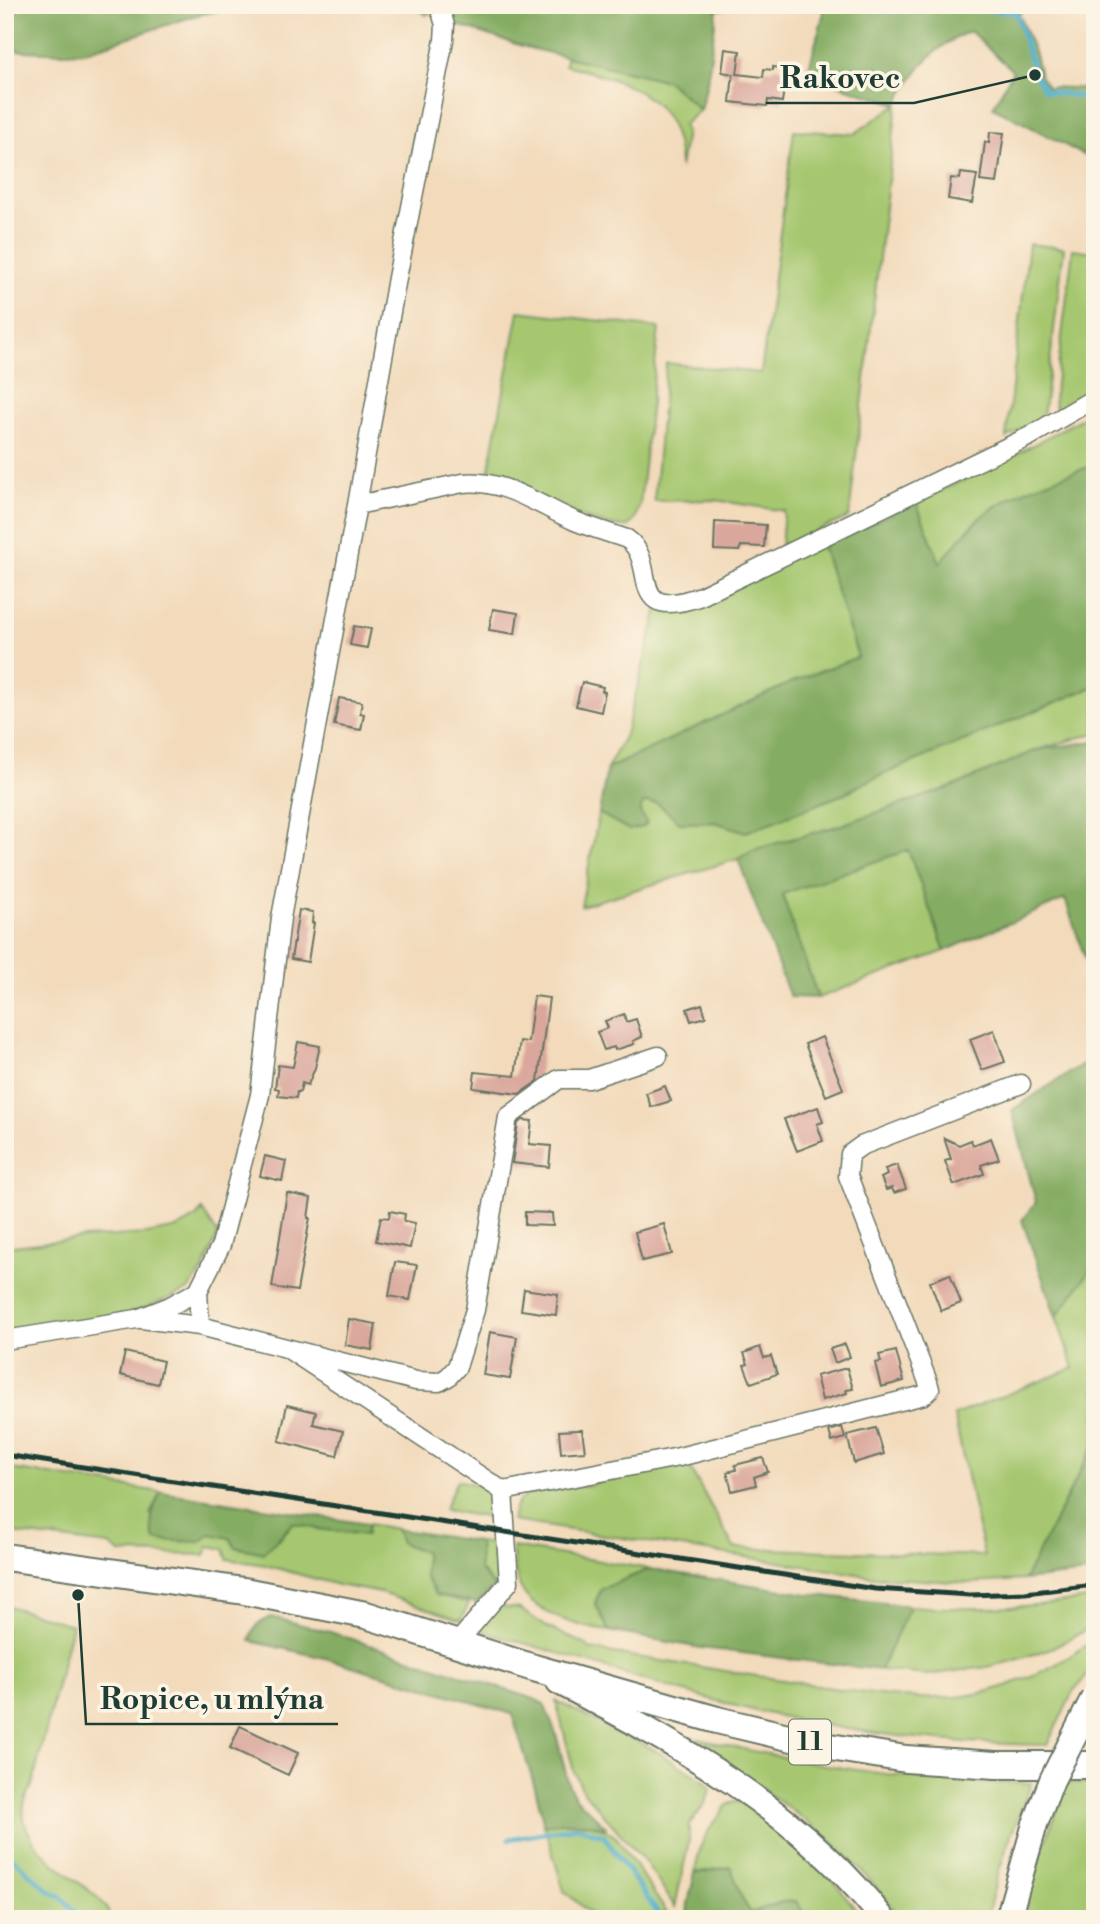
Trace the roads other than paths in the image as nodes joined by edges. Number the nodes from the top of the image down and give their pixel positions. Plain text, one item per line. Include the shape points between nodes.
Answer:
1 (439, 5) edge
2 (1095, 398) edge
3 (358, 505) junction
4 (658, 1056) dead end
5 (1021, 1084) dead end
6 (198, 1291) junction
7 (137, 1319) junction
8 (200, 1326) junction
9 (5, 1340) edge
10 (288, 1349) junction
11 (503, 1491) junction
12 (5, 1557) edge
13 (457, 1643) junction
14 (534, 1668) junction
15 (1095, 1697) edge
16 (1095, 1765) edge
17 (1009, 1914) edge
18 (883, 1919) edge

1 - 3 street via 444,40
2 - 3 street via 1030,436 681,603 661,602 653,596 640,556 627,539 575,521 503,486 463,483
3 - 6 street via 281,918 260,1095 221,1245
4 - 10 street via 589,1079 559,1079 508,1117 475,1310 457,1367 448,1377 439,1382 416,1381
5 - 11 street via 850,1154 848,1176 928,1382 930,1389 925,1395 679,1457
6 - 7 street
6 - 8 street
7 - 8 street
7 - 9 street
8 - 10 street
10 - 11 street
11 - 13 street via 509,1582
12 - 13 main road, 11 via 244,1591 366,1615
13 - 14 main road, 11
14 - 16 main road, 11 via 830,1747 905,1759
14 - 18 main road via 659,1735 773,1811 820,1851
15 - 17 main road, bridge via 1056,1770

